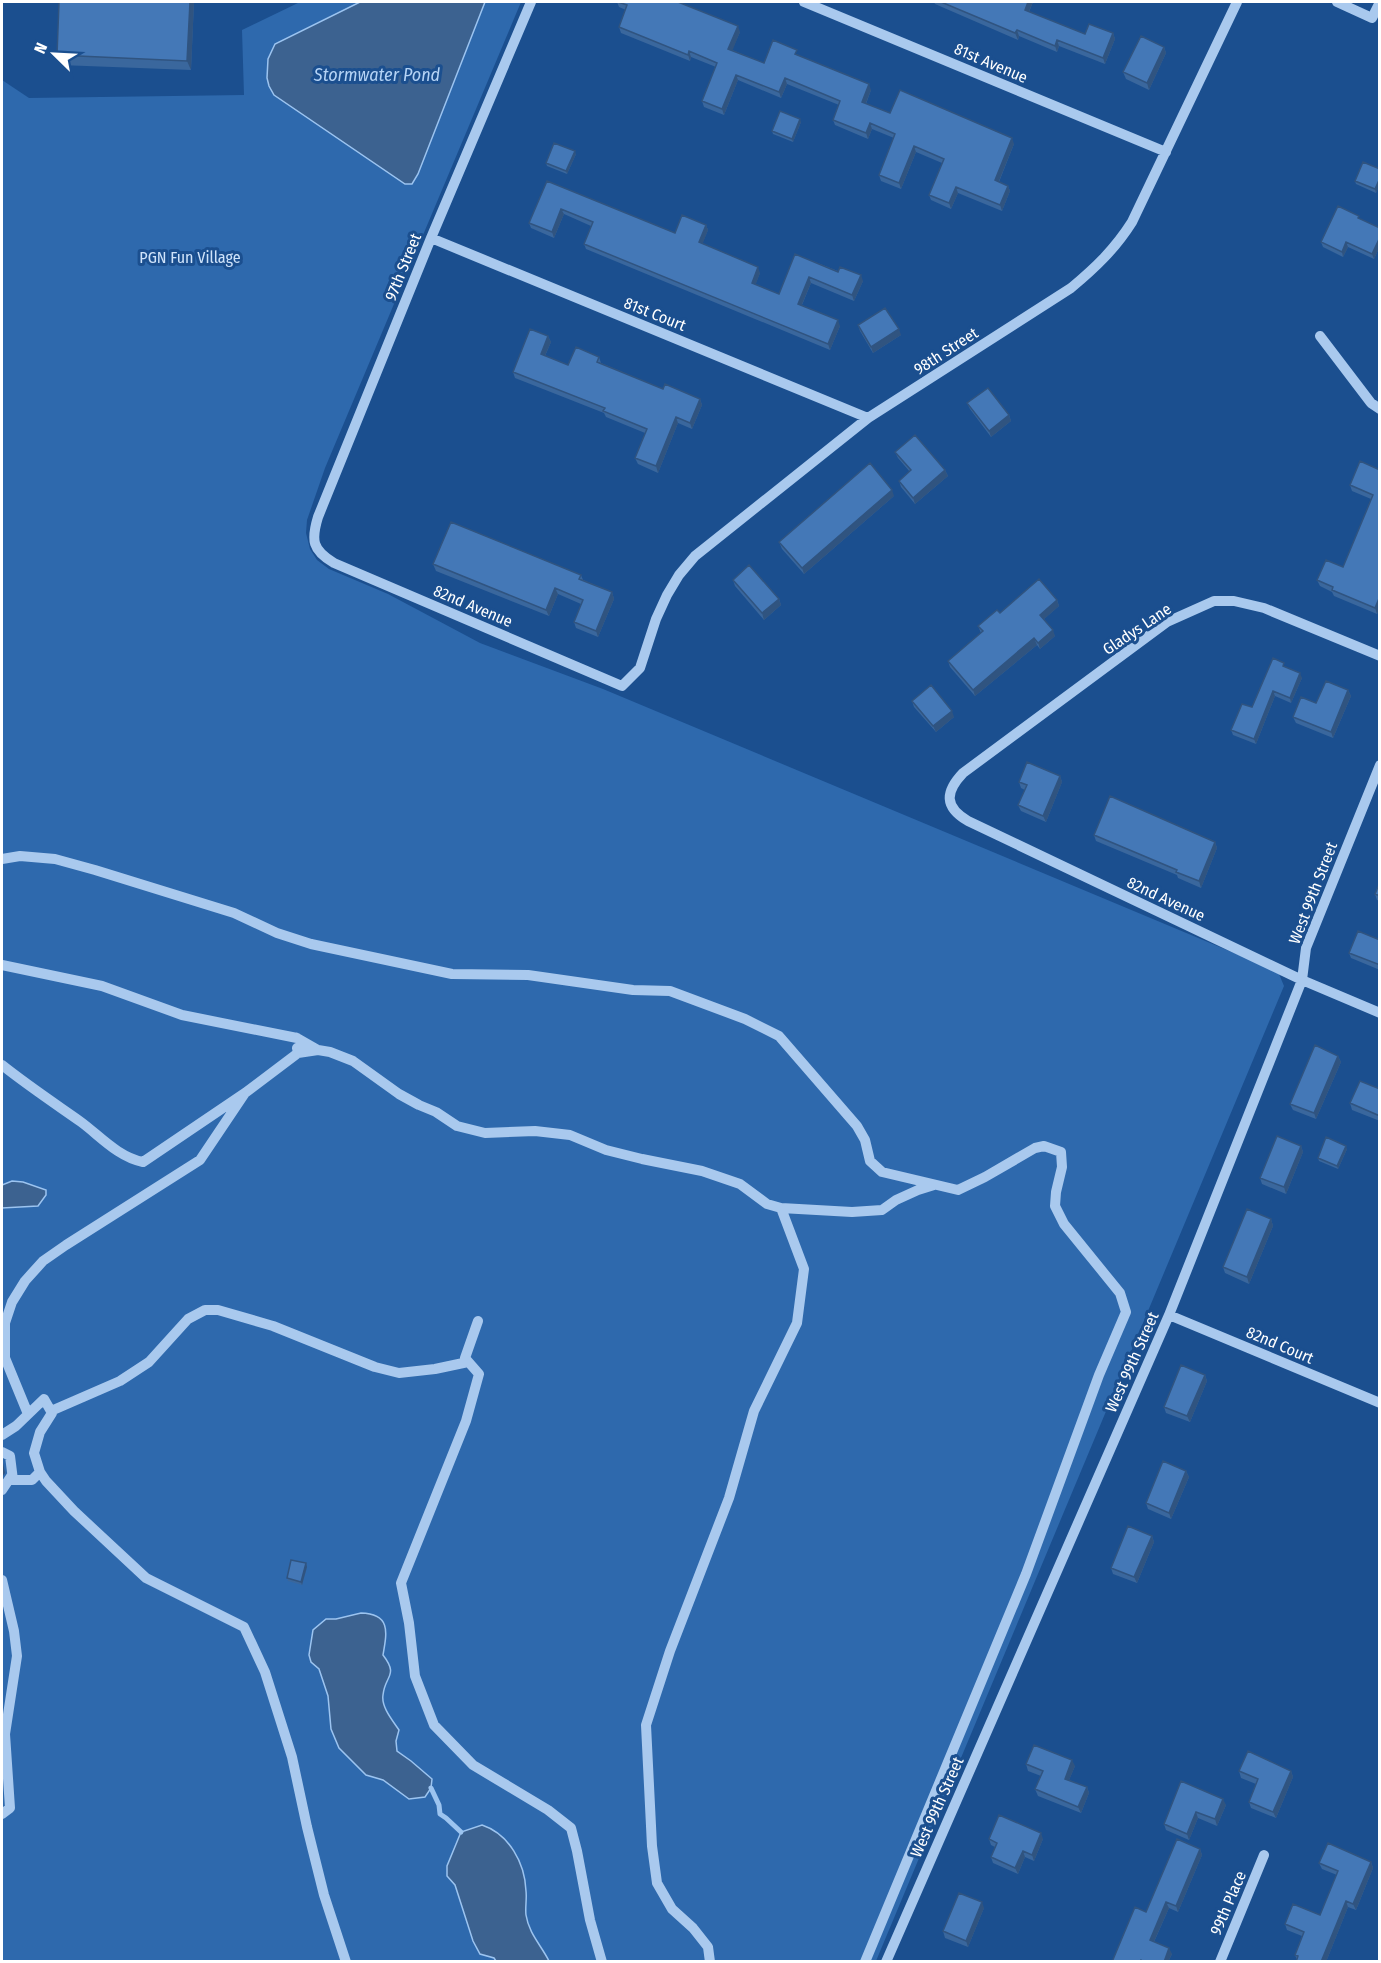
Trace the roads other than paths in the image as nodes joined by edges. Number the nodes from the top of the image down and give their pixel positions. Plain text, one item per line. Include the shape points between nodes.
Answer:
1 (531, 2) edge
2 (804, 2) edge
3 (1237, 2) edge
4 (1337, 2) edge
5 (1380, 2) edge
6 (1166, 152) junction
7 (430, 238) junction
8 (1320, 336) dead end
9 (1380, 409) edge
10 (868, 418) junction
11 (316, 547) joint
12 (1380, 656) edge
13 (622, 686) joint
14 (1380, 765) edge
15 (950, 800) joint
16 (2, 859) edge
17 (2, 965) edge
18 (1302, 980) junction
19 (1380, 1013) edge
20 (297, 1038) junction
21 (318, 1050) junction
22 (298, 1053) junction
23 (2, 1065) edge
24 (245, 1093) junction
25 (938, 1184) junction
26 (764, 1202) junction
27 (781, 1208) junction
28 (790, 1230) junction
29 (1169, 1315) junction
30 (478, 1321) dead end
31 (468, 1362) junction
32 (1380, 1403) edge
33 (51, 1411) junction
34 (28, 1414) junction
35 (2, 1435) edge
36 (2, 1452) edge
37 (40, 1472) junction
38 (12, 1476) junction
39 (2, 1490) edge
40 (2, 1580) edge
41 (2, 1814) edge
42 (1264, 1855) dead end
43 (346, 1962) edge
44 (602, 1962) edge
45 (710, 1962) edge
46 (866, 1962) edge
47 (886, 1962) edge
48 (1220, 1962) edge

1 - 7 street, 97th Street
2 - 6 street, 81st Avenue
3 - 6 street, 98th Street
4 - 5 street via 1372,18
6 - 10 street, 98th Street via 1132,222 1098,266 1071,288
7 - 10 street, 81st Court
7 - 11 street, 97th Street via 318,517 314,528
8 - 9 street via 1371,403
10 - 13 street, 98th Street via 695,556 667,595 640,668
11 - 13 street, 82nd Avenue via 334,562
12 - 15 street, Gladys Lane via 1264,608 1214,601 1167,622 963,773 951,789
14 - 18 street, West 99th Street via 1306,948
15 - 18 street, 82nd Avenue via 952,809 968,821
16 - 25 street via 20,856 65,862 234,913 311,944 452,974 528,975 633,990 670,991 709,1004 779,1036 856,1126 865,1140 870,1161 882,1172
17 - 20 street via 102,986 182,1015
18 - 19 street, 82nd Avenue
18 - 29 street, West 99th Street
20 - 21 street
20 - 22 street via 308,1047 297,1048
21 - 22 street
21 - 26 street via 353,1060 399,1094 457,1126 485,1133 535,1131 570,1135 606,1150 702,1171 740,1184
22 - 24 street
23 - 24 street via 118,1152 143,1162
24 - 34 street via 200,1160 66,1245 43,1261 25,1281 5,1323 5,1358
25 - 27 street via 896,1200 882,1210
25 - 46 street via 958,1190 1035,1148 1044,1146 1061,1152 1055,1206 1064,1224 1120,1293 1125,1312 1021,1585
26 - 27 street
26 - 28 street
27 - 28 street
28 - 45 street via 804,1269 797,1323 753,1412 729,1498 646,1725 657,1883 672,1910 708,1947
29 - 32 street, 82nd Court
29 - 47 street, West 99th Street
30 - 31 street via 465,1358
31 - 33 street via 399,1373 273,1326 205,1310 188,1319 149,1362 120,1381
31 - 44 street via 479,1374 466,1421 401,1582 415,1676 434,1725 473,1765 571,1828
33 - 34 street via 44,1399
33 - 37 street via 34,1453
34 - 35 street
36 - 38 street via 10,1456
37 - 38 street via 32,1480 13,1480
37 - 43 street via 146,1578 244,1627 265,1672 292,1757 324,1895
38 - 39 street
40 - 41 street via 17,1656 5,1734 10,1808
42 - 48 street, 99th Place

